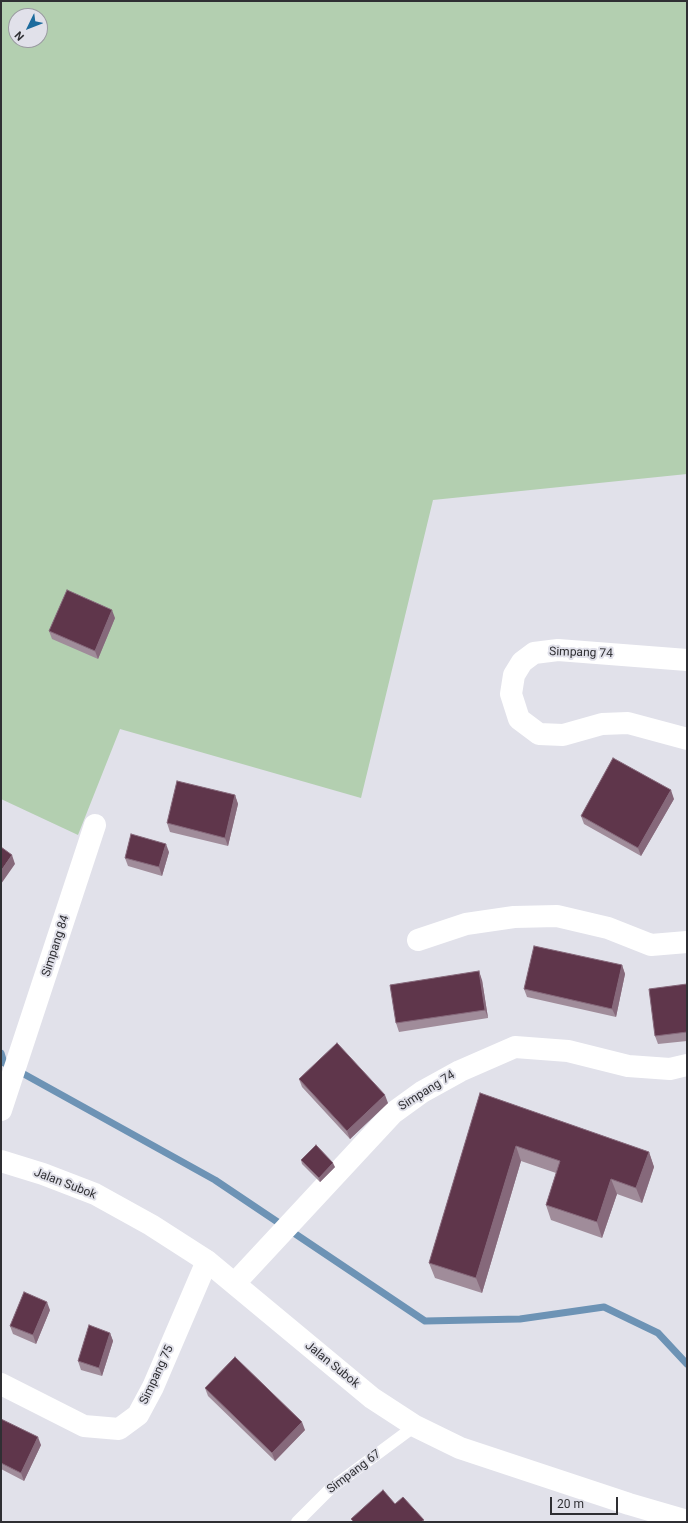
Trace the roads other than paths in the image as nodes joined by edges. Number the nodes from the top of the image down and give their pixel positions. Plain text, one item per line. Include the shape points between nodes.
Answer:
1 (687, 660) edge
2 (687, 739) edge
3 (95, 825) dead end
4 (418, 940) dead end
5 (687, 942) edge
6 (687, 1065) edge
7 (1, 1110) edge
8 (1, 1161) edge
9 (206, 1260) junction
10 (235, 1284) junction
11 (1, 1384) edge
12 (415, 1426) junction
13 (687, 1521) edge
14 (297, 1522) edge

1 - 2 street, Simpang 74 via 558,650 534,653 522,662 514,676 511,694 519,719 539,734 563,735 602,724 628,723
3 - 7 street, Simpang 84
4 - 5 street via 466,924 514,917 557,916 608,928 650,945
6 - 10 street, Simpang 74 via 670,1070 628,1066 568,1050 514,1047 460,1071 422,1092 393,1113
8 - 9 street, Jalan Subok via 95,1194
9 - 10 street, Jalan Subok
9 - 11 street, Simpang 75 via 153,1387 138,1415 119,1429 84,1426
10 - 12 street, Jalan Subok via 372,1398
12 - 13 street, Jalan Subok via 460,1448
12 - 14 lane, Simpang 67 via 330,1489

